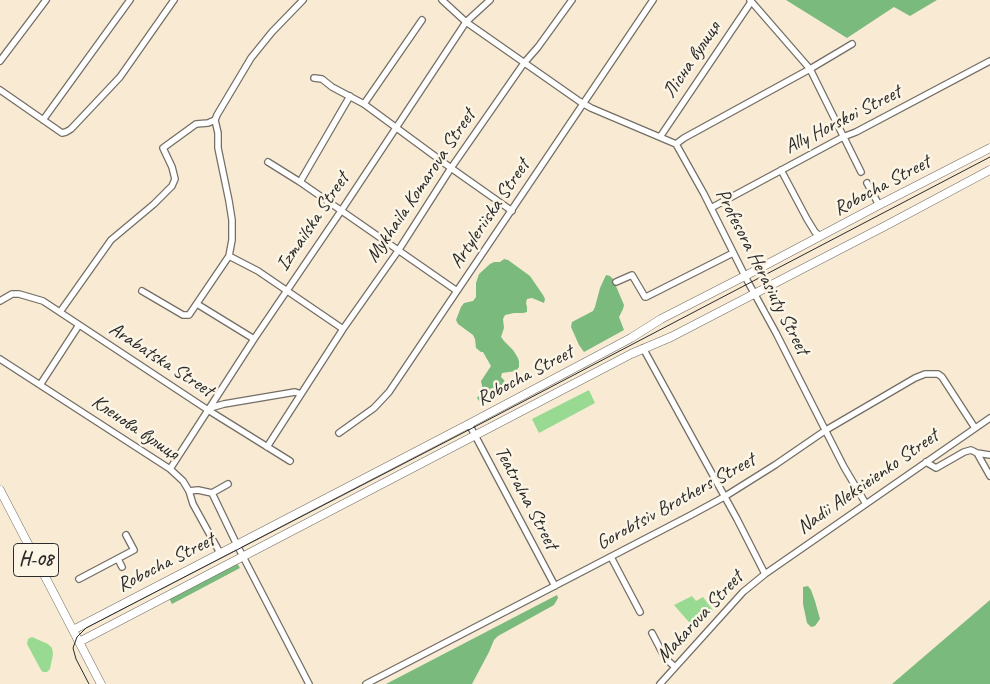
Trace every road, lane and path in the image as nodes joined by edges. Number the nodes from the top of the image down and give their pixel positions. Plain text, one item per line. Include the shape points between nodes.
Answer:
1 (46, 0) edge
2 (130, 0) edge
3 (174, 0) edge
4 (303, 0) edge
5 (442, 0) edge
6 (490, 0) edge
7 (572, 0) edge
8 (653, 0) edge
9 (751, 1) edge
10 (422, 20) dead end
11 (466, 22) junction
12 (852, 44) dead end
13 (0, 61) edge
14 (990, 61) edge
15 (524, 63) junction
16 (810, 69) junction
17 (314, 78) dead end
18 (0, 90) edge
19 (350, 96) junction
20 (364, 104) junction
21 (584, 104) junction
22 (43, 120) junction
23 (215, 120) junction
24 (396, 128) junction
25 (660, 137) junction
26 (843, 137) junction
27 (676, 144) junction
28 (990, 148) edge
29 (268, 162) dead end
30 (451, 168) junction
31 (781, 170) junction
32 (990, 170) edge
33 (861, 172) dead end
34 (300, 182) junction
35 (867, 183) dead end
36 (879, 205) junction
37 (711, 208) junction
38 (512, 210) junction
39 (341, 211) junction
40 (820, 236) junction
41 (398, 251) junction
42 (733, 253) junction
43 (229, 256) junction
44 (746, 279) junction
45 (616, 282) dead end
46 (286, 290) junction
47 (142, 291) dead end
48 (457, 291) junction
49 (754, 294) junction
50 (0, 301) edge
51 (197, 304) junction
52 (60, 312) junction
53 (79, 325) junction
54 (343, 329) junction
55 (254, 339) junction
56 (643, 348) junction
57 (0, 359) edge
58 (40, 385) junction
59 (301, 394) junction
60 (209, 409) junction
61 (990, 418) edge
62 (469, 424) junction
63 (975, 428) junction
64 (826, 430) junction
65 (339, 432) dead end
66 (475, 435) junction
67 (267, 447) junction
68 (990, 454) edge
69 (978, 456) junction
70 (290, 461) dead end
71 (926, 462) junction
72 (170, 469) junction
73 (990, 476) edge
74 (228, 484) dead end
75 (0, 490) edge
76 (189, 492) junction
77 (212, 493) junction
78 (724, 497) junction
79 (866, 504) junction
80 (126, 535) dead end
81 (237, 544) junction
82 (220, 553) junction
83 (243, 556) junction
84 (611, 557) junction
85 (118, 559) junction
86 (122, 567) dead end
87 (765, 574) junction
88 (79, 579) dead end
89 (555, 586) junction
90 (640, 612) dead end
91 (73, 630) junction
92 (652, 633) dead end
93 (79, 642) junction
94 (675, 668) junction
95 (101, 684) edge
96 (309, 684) edge
97 (366, 684) edge
98 (660, 684) edge

1 - 13 street
2 - 22 street
3 - 22 street via 120,77 71,129 62,133
4 - 23 street via 251,58
5 - 11 street
6 - 11 street, Izmailska Street
7 - 15 street, Mykhaila Komarova Street
8 - 21 street, Artyleriiska Street
9 - 16 street
9 - 25 street, Лісна вулиця
10 - 20 street
11 - 15 street
11 - 24 street, Izmailska Street
12 - 16 street
14 - 26 street, Ally Horskoi Street
15 - 21 street
15 - 30 street, Mykhaila Komarova Street
16 - 26 street
16 - 27 street
17 - 19 street via 322,79
18 - 22 street
19 - 20 street
19 - 34 street
20 - 24 street
21 - 25 street
21 - 38 street, Artyleriiska Street
23 - 43 street via 232,220
23 - 52 street via 196,124 164,148 175,179 172,186 111,240
24 - 30 street
24 - 39 street, Izmailska Street
25 - 27 street
26 - 31 street, Ally Horskoi Street
26 - 33 street
27 - 37 street, Profesora Herasiuty Street
28 - 36 main road, Robocha Street
29 - 34 street
30 - 38 street
30 - 41 street, Mykhaila Komarova Street
31 - 37 street, Ally Horskoi Street
31 - 40 street via 811,227
32 - 49 main road, Robocha Street
34 - 39 street
35 - 36 street
36 - 40 main road, Robocha Street
37 - 42 street, Profesora Herasiuty Street
38 - 48 street, Artyleriiska Street
39 - 41 street
39 - 46 street, Izmailska Street
40 - 44 main road, Robocha Street
41 - 48 street
41 - 54 street, Mykhaila Komarova Street
42 - 44 street, Profesora Herasiuty Street
42 - 45 street via 647,297 632,275
43 - 46 street
43 - 51 street
44 - 49 street, Profesora Herasiuty Street
44 - 62 main road, Robocha Street via 661,319
46 - 54 street
46 - 55 street, Izmailska Street
47 - 51 street via 183,315 189,316
48 - 65 street, Artyleriiska Street via 389,392 374,408
49 - 56 main road, Robocha Street
49 - 64 street, Profesora Herasiuty Street
50 - 52 street, Arabatska Street via 12,294 30,296
51 - 55 street
52 - 53 street, Arabatska Street
53 - 58 street
53 - 60 street, Arabatska Street
54 - 59 street, Mykhaila Komarova Street
55 - 60 street, Izmailska Street
56 - 66 main road, Robocha Street
56 - 78 street
57 - 58 street, Кленова вулиця
58 - 72 street, Кленова вулиця
59 - 60 street via 295,392
59 - 67 street, Mykhaila Komarova Street
60 - 67 street, Arabatska Street
60 - 72 street, Izmailska Street
61 - 63 street, Nadii Aleksieienko Street
62 - 66 street, Teatralna Street
62 - 81 main road, Robocha Street
63 - 64 street, Gorobtsiv Brothers Street via 942,377 932,373 915,378
63 - 71 street, Nadii Aleksieienko Street
64 - 78 street, Gorobtsiv Brothers Street
64 - 79 street, Profesora Herasiuty Street
66 - 83 main road, Robocha Street
66 - 89 street, Teatralna Street
67 - 70 street, Arabatska Street
68 - 69 street
69 - 71 street via 971,450 964,452 936,468
69 - 73 street
71 - 79 street, Nadii Aleksieienko Street
72 - 76 street, Кленова вулиця
74 - 77 street
75 - 91 main road, Н-08
76 - 77 street
76 - 82 street, Кленова вулиця via 192,504
77 - 81 street
78 - 84 street, Gorobtsiv Brothers Street
78 - 87 street
79 - 87 street, Nadii Aleksieienko Street
80 - 85 street via 134,550
81 - 82 main road, Robocha Street
81 - 83 street
82 - 91 main road, Robocha Street
83 - 93 main road, Robocha Street
83 - 96 street
84 - 89 street, Gorobtsiv Brothers Street
84 - 90 street
85 - 86 street
85 - 88 street
87 - 94 street, Makarova Street via 744,592
89 - 97 street, Gorobtsiv Brothers Street
91 - 93 main road, Н-08
92 - 94 street via 665,658
93 - 95 main road, Н-08
94 - 98 street, Makarova Street

